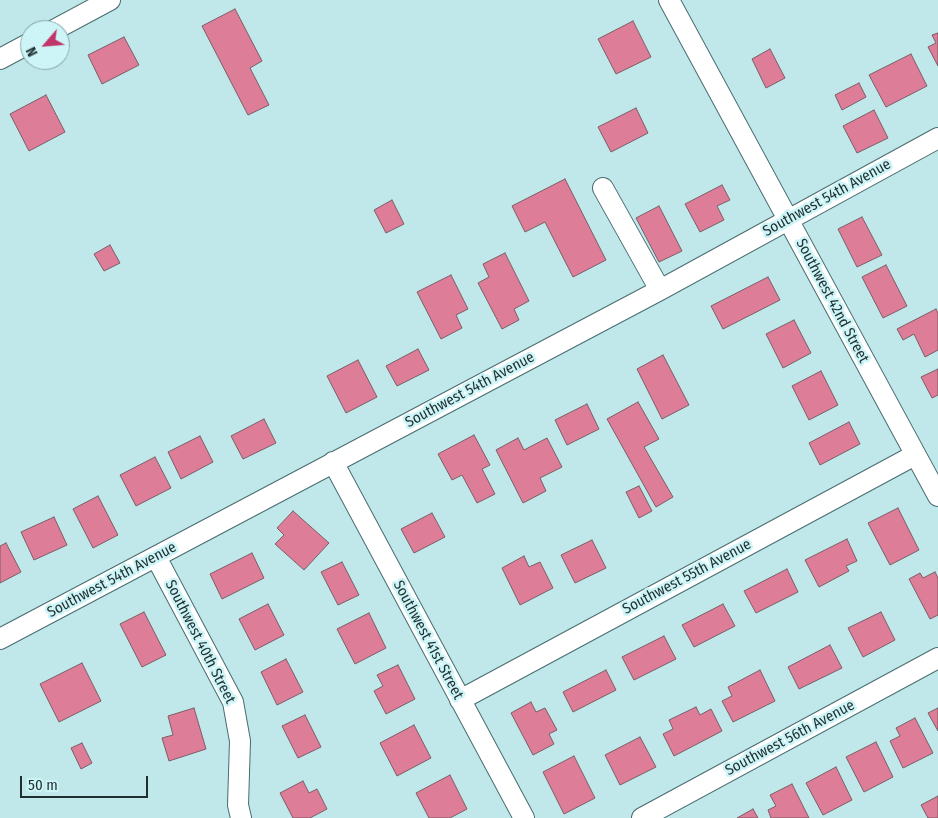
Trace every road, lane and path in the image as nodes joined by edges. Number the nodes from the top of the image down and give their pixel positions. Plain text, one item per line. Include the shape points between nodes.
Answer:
1 (110, 0) edge
2 (669, 0) edge
3 (70, 21) edge
4 (20, 48) edge
5 (0, 59) edge
6 (938, 138) edge
7 (603, 188) dead end
8 (788, 220) junction
9 (660, 290) junction
10 (915, 455) junction
11 (333, 462) junction
12 (938, 496) edge
13 (156, 557) junction
14 (0, 639) edge
15 (938, 658) edge
16 (460, 700) junction
17 (241, 818) edge
18 (524, 818) edge
19 (642, 818) edge

1 - 3 street
2 - 8 street, Southwest 42nd Street
4 - 5 street
6 - 8 street, Southwest 54th Avenue
7 - 9 street
8 - 9 street, Southwest 54th Avenue
8 - 10 street, Southwest 42nd Street
9 - 11 street, Southwest 54th Avenue
10 - 12 street, Southwest 42nd Street
10 - 16 street, Southwest 55th Avenue
11 - 13 street, Southwest 54th Avenue
11 - 16 street, Southwest 41st Street
13 - 14 street, Southwest 54th Avenue
13 - 17 street, Southwest 40th Street via 233,702 240,741 238,805
15 - 19 street, Southwest 56th Avenue
16 - 18 street, Southwest 41st Street

